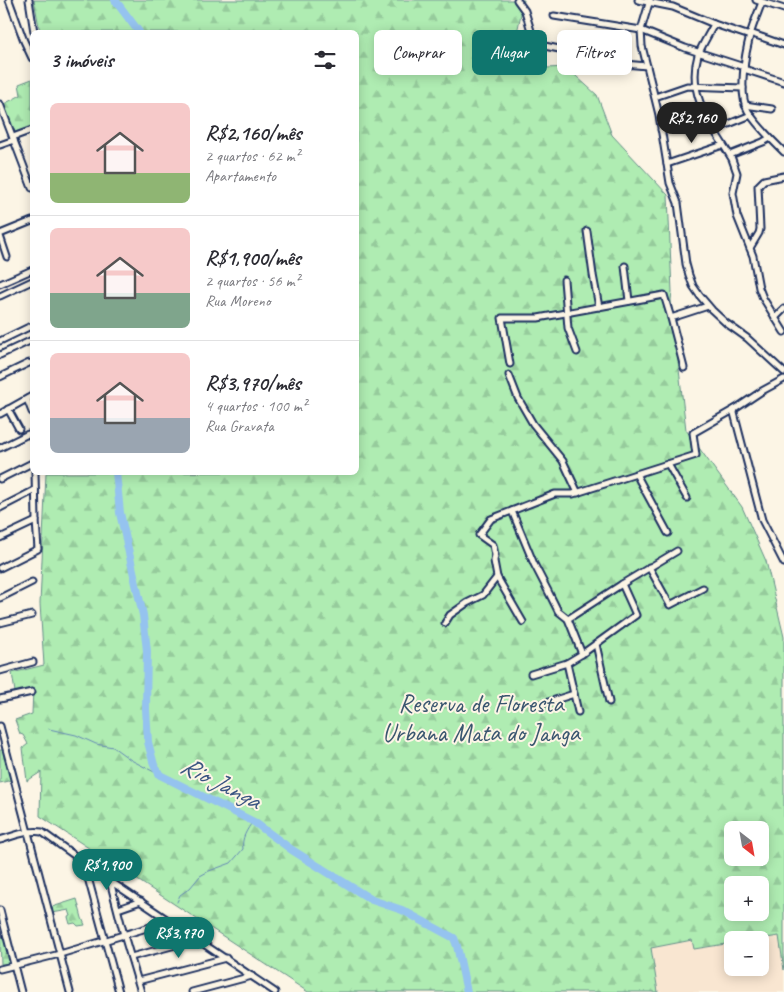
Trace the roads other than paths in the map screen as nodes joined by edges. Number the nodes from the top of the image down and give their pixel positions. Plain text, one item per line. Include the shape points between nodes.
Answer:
1 (8, 0) edge
2 (29, 0) edge
3 (516, 0) edge
4 (638, 0) edge
5 (650, 1) edge
6 (759, 1) edge
7 (775, 3) edge
8 (784, 9) edge
9 (554, 16) dead end
10 (714, 24) junction
11 (34, 30) edge
12 (641, 30) junction
13 (750, 35) junction
14 (784, 45) edge
15 (699, 53) junction
16 (30, 54) edge
17 (647, 66) junction
18 (744, 68) junction
19 (784, 82) edge
20 (695, 86) junction
21 (742, 88) junction
22 (655, 97) junction
23 (0, 104) edge
24 (745, 105) junction
25 (772, 109) dead end
26 (751, 115) junction
27 (706, 116) junction
28 (661, 130) junction
29 (714, 130) junction
30 (30, 131) edge
31 (770, 138) junction
32 (13, 139) junction
33 (0, 145) edge
34 (723, 145) junction
35 (784, 151) edge
36 (730, 155) junction
37 (667, 164) junction
38 (784, 176) edge
39 (30, 183) edge
40 (30, 222) edge
41 (587, 231) dead end
42 (0, 235) edge
43 (750, 248) junction
44 (8, 257) dead end
45 (625, 266) dead end
46 (30, 271) edge
47 (564, 280) dead end
48 (30, 282) edge
49 (0, 284) edge
50 (0, 296) edge
51 (629, 301) junction
52 (708, 306) junction
53 (599, 307) junction
54 (784, 308) edge
55 (567, 313) junction
56 (671, 318) junction
57 (774, 318) junction
58 (30, 327) edge
59 (784, 332) edge
60 (0, 341) edge
61 (30, 341) edge
62 (577, 352) dead end
63 (0, 355) edge
64 (29, 363) dead end
65 (510, 364) dead end
66 (684, 368) dead end
67 (784, 372) edge
68 (509, 375) dead end
69 (0, 377) edge
70 (784, 379) edge
71 (30, 397) edge
72 (8, 409) junction
73 (735, 409) junction
74 (0, 414) edge
75 (19, 429) dead end
76 (30, 434) edge
77 (0, 448) edge
78 (30, 464) edge
79 (668, 464) junction
80 (636, 474) junction
81 (35, 475) edge
82 (0, 479) edge
83 (35, 490) junction
84 (578, 493) junction
85 (687, 498) dead end
86 (0, 508) edge
87 (512, 511) junction
88 (36, 521) junction
89 (668, 534) dead end
90 (0, 538) edge
91 (677, 551) dead end
92 (784, 563) edge
93 (649, 567) junction
94 (0, 568) edge
95 (496, 578) junction
96 (32, 582) dead end
97 (622, 584) junction
98 (703, 588) dead end
99 (0, 598) edge
100 (32, 616) dead end
101 (568, 619) junction
102 (524, 622) dead end
103 (0, 623) edge
104 (445, 623) dead end
105 (596, 644) junction
106 (582, 654) junction
107 (33, 662) dead end
108 (567, 663) junction
109 (0, 671) edge
110 (532, 674) dead end
111 (32, 692) dead end
112 (574, 694) junction
113 (0, 699) edge
114 (609, 702) dead end
115 (539, 705) dead end
116 (578, 712) dead end
117 (0, 726) edge
118 (28, 832) junction
119 (0, 840) edge
120 (84, 862) junction
121 (110, 881) junction
122 (141, 901) junction
123 (118, 909) junction
124 (0, 910) edge
125 (170, 921) junction
126 (124, 935) junction
127 (198, 939) junction
128 (105, 940) junction
129 (60, 954) junction
130 (131, 957) junction
131 (226, 958) junction
132 (14, 965) junction
133 (0, 969) edge
134 (252, 976) junction
135 (138, 981) junction
136 (21, 992) edge
137 (70, 992) edge
138 (119, 992) edge
139 (141, 992) edge
140 (192, 992) edge
141 (276, 992) edge

1 - 16 street
2 - 11 street
3 - 17 street via 525,11 534,44 564,50 592,62
4 - 5 street
5 - 10 street
5 - 12 street
6 - 7 street
6 - 13 street
7 - 8 street
9 - 12 street
10 - 13 street
10 - 15 street
12 - 15 street
12 - 17 street
13 - 14 street
13 - 18 street
15 - 18 street
15 - 20 street
17 - 22 street
18 - 19 street
18 - 21 street
20 - 21 street
20 - 22 street
20 - 27 street
21 - 24 street
22 - 28 street
23 - 32 street
24 - 25 street
24 - 26 street
26 - 29 street
26 - 31 street
27 - 28 street
27 - 29 street
28 - 37 street
29 - 34 street
30 - 32 street
31 - 35 street
31 - 36 street
32 - 33 street
32 - 39 street
34 - 36 street
34 - 37 street
36 - 43 street via 736,173 733,193 736,216
37 - 52 street via 678,203 689,275
38 - 43 street via 764,180 758,186 760,229
40 - 42 street
41 - 53 street
42 - 44 street
43 - 57 street via 761,293
45 - 51 street
46 - 49 street
47 - 55 street
48 - 50 street
51 - 53 street
51 - 56 street via 664,295
52 - 56 street
52 - 67 street
53 - 55 street
54 - 57 street
55 - 62 street via 568,328
55 - 65 street via 538,318 502,318
56 - 66 street
57 - 59 street
58 - 60 street
61 - 63 street
64 - 69 street
68 - 84 street via 533,424 563,461
70 - 73 street
71 - 72 street
72 - 74 street
72 - 75 street
73 - 79 street via 693,433 696,455
73 - 92 street via 734,416 762,520
76 - 77 street
78 - 82 street
79 - 80 street
79 - 85 street
80 - 84 street
80 - 89 street
81 - 83 street
83 - 86 street
83 - 88 street
84 - 87 street via 555,494
87 - 95 street via 491,519 479,535 494,545
87 - 101 street via 534,564 558,610
88 - 90 street
88 - 94 street via 38,549
91 - 93 street
93 - 97 street
93 - 98 street via 670,605
95 - 102 street
95 - 104 street via 483,595 461,607
96 - 99 street
97 - 101 street
97 - 105 street via 636,615
100 - 103 street
101 - 106 street
105 - 106 street
105 - 114 street
106 - 108 street
107 - 109 street
108 - 110 street
108 - 112 street
111 - 113 street
112 - 115 street
112 - 116 street
117 - 118 street
118 - 119 street
118 - 120 street via 42,832
118 - 129 street
120 - 121 street
120 - 128 street
121 - 122 street
121 - 123 street
122 - 123 street
122 - 125 street
123 - 126 street
124 - 132 street
125 - 126 street
125 - 127 street
126 - 128 street
126 - 130 street
127 - 130 street
127 - 131 street
128 - 129 street
128 - 138 street
129 - 132 street
129 - 137 street
130 - 135 street
131 - 134 street
131 - 135 street
132 - 133 street
132 - 136 street
134 - 140 street
134 - 141 street
135 - 139 street

